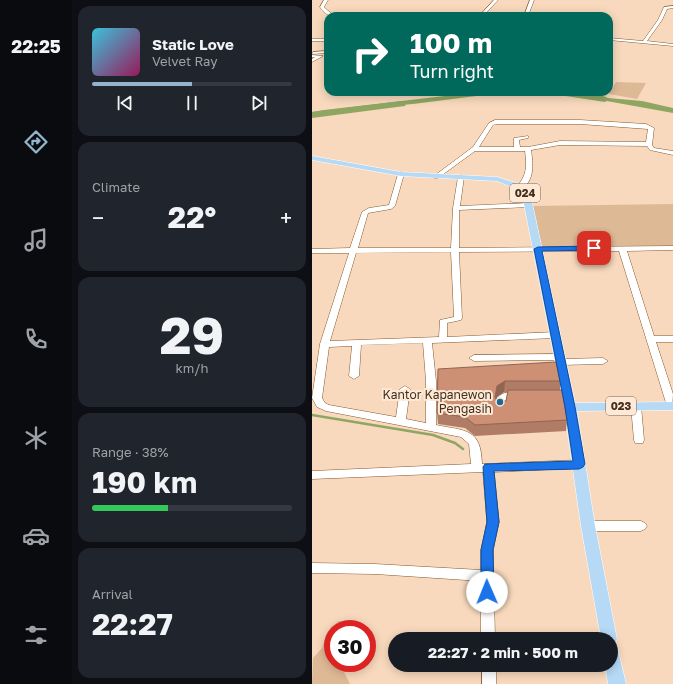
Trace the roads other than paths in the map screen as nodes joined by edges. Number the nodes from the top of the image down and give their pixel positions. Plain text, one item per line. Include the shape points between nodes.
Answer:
1 (326, 0) edge
2 (496, 0) edge
3 (532, 0) edge
4 (673, 7) edge
5 (328, 12) edge
6 (484, 12) edge
7 (528, 12) edge
8 (613, 39) edge
9 (312, 40) edge
10 (324, 40) edge
11 (644, 42) junction
12 (673, 45) edge
13 (324, 53) edge
14 (312, 55) edge
15 (321, 56) joint
16 (312, 60) edge
17 (526, 137) dead end
18 (649, 144) junction
19 (474, 149) junction
20 (517, 150) junction
21 (528, 150) junction
22 (673, 152) edge
23 (312, 158) edge
24 (401, 174) junction
25 (436, 177) junction
26 (461, 177) junction
27 (520, 188) junction
28 (529, 205) junction
29 (456, 208) junction
30 (622, 248) junction
31 (673, 248) edge
32 (538, 249) junction
33 (353, 250) junction
34 (455, 250) junction
35 (312, 251) edge
36 (555, 335) junction
37 (673, 339) edge
38 (443, 340) junction
39 (651, 340) junction
40 (427, 341) junction
41 (357, 343) junction
42 (325, 344) junction
43 (474, 358) dead end
44 (560, 359) junction
45 (603, 361) dead end
46 (354, 376) dead end
47 (405, 389) dead end
48 (525, 396) edge
49 (566, 399) junction
50 (636, 406) junction
51 (673, 406) edge
52 (501, 408) edge
53 (401, 421) junction
54 (431, 426) junction
55 (639, 440) dead end
56 (579, 464) junction
57 (483, 467) junction
58 (312, 475) edge
59 (588, 526) junction
60 (641, 526) dead end
61 (312, 568) edge
62 (487, 576) junction
63 (488, 632) edge
64 (608, 632) edge
65 (489, 672) edge
66 (615, 672) edge
67 (489, 684) edge
68 (617, 684) edge

1 - 5 street via 322,6
2 - 6 street
3 - 7 street
4 - 11 street via 664,8 660,20
8 - 11 street
9 - 10 street
11 - 12 street
13 - 14 street
14 - 15 street
15 - 16 street
17 - 20 street via 516,139
18 - 19 street via 651,128 638,124 502,122 491,124
18 - 21 street via 556,143
18 - 22 street via 654,150
19 - 20 street
19 - 25 street
20 - 21 street
21 - 27 street via 529,177
23 - 24 main road, 024
24 - 25 main road, 024
24 - 33 street via 392,206 368,209 365,212
25 - 26 main road, 024
26 - 27 main road, 024 via 497,179
26 - 29 street
27 - 28 main road, 024 via 526,193
28 - 29 street
28 - 32 main road, 024
29 - 34 street
30 - 31 street
30 - 32 street
30 - 39 street
32 - 34 street
32 - 36 main road, 024
33 - 34 street
33 - 35 street
33 - 42 street
34 - 38 street via 458,318 443,322
36 - 38 street
36 - 44 main road, 024
37 - 39 street
38 - 40 street
39 - 51 street
40 - 41 street
40 - 54 street via 431,381
41 - 42 street
41 - 46 street
42 - 53 street via 317,398 321,405
43 - 44 street
44 - 45 street
44 - 49 main road, 024
47 - 53 street
48 - 52 street via 502,398
49 - 50 main road, 023
49 - 56 main road
50 - 51 main road, 023
50 - 55 street
53 - 54 street
54 - 57 street via 470,436 475,442
56 - 57 street
56 - 59 main road
57 - 58 street
57 - 62 street via 493,522 487,550
59 - 60 street
59 - 64 main road
61 - 62 street
62 - 63 street
65 - 67 street
66 - 68 main road

